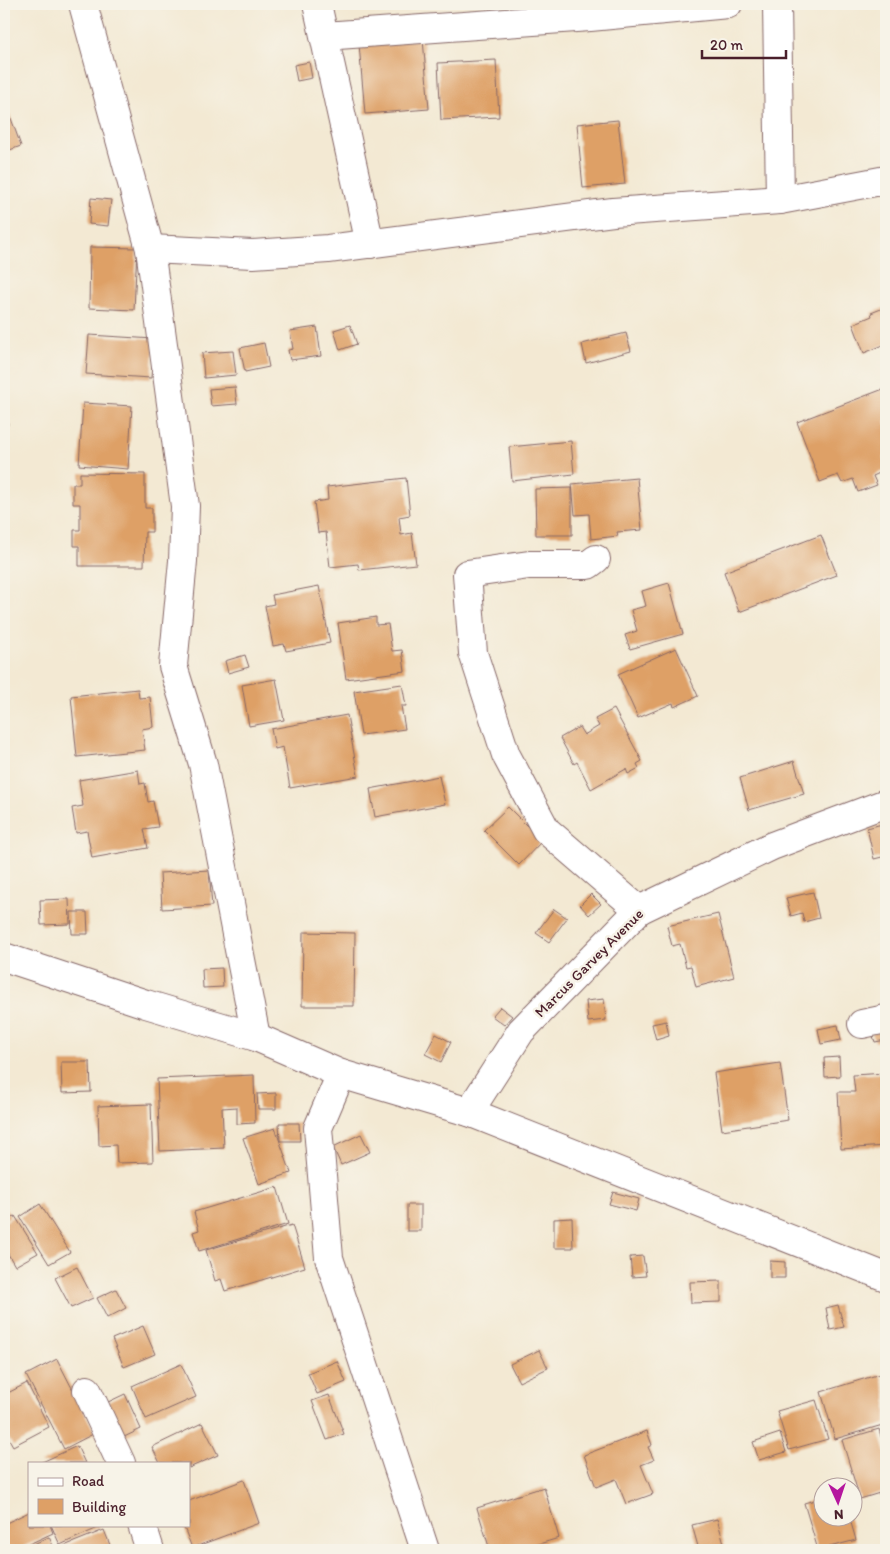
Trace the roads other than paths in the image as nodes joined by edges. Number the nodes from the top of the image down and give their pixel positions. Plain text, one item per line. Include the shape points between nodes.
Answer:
1 (83, 4) edge
2 (317, 4) edge
3 (728, 4) edge
4 (777, 4) edge
5 (324, 36) junction
6 (886, 180) edge
7 (780, 200) junction
8 (370, 244) junction
9 (150, 249) junction
10 (596, 559) dead end
11 (886, 803) edge
12 (639, 910) junction
13 (4, 957) edge
14 (256, 1037) junction
15 (341, 1074) junction
16 (469, 1112) junction
17 (886, 1277) edge
18 (87, 1390) dead end
19 (121, 1462) edge
20 (142, 1526) edge
21 (150, 1550) edge
22 (425, 1550) edge

1 - 9 street
2 - 5 street
3 - 5 street
4 - 7 street
5 - 8 street
6 - 7 street
7 - 8 street via 613,212
8 - 9 street via 253,254
9 - 14 street via 185,506 173,666 203,764
10 - 12 street via 588,565 529,565 467,574 473,653 506,755 546,830
11 - 12 street, Marcus Garvey Avenue via 772,846
12 - 16 street, Marcus Garvey Avenue via 521,1031
13 - 14 street
14 - 15 street
15 - 16 street
15 - 22 street via 318,1128 329,1258
16 - 17 street
18 - 19 street
20 - 21 street

